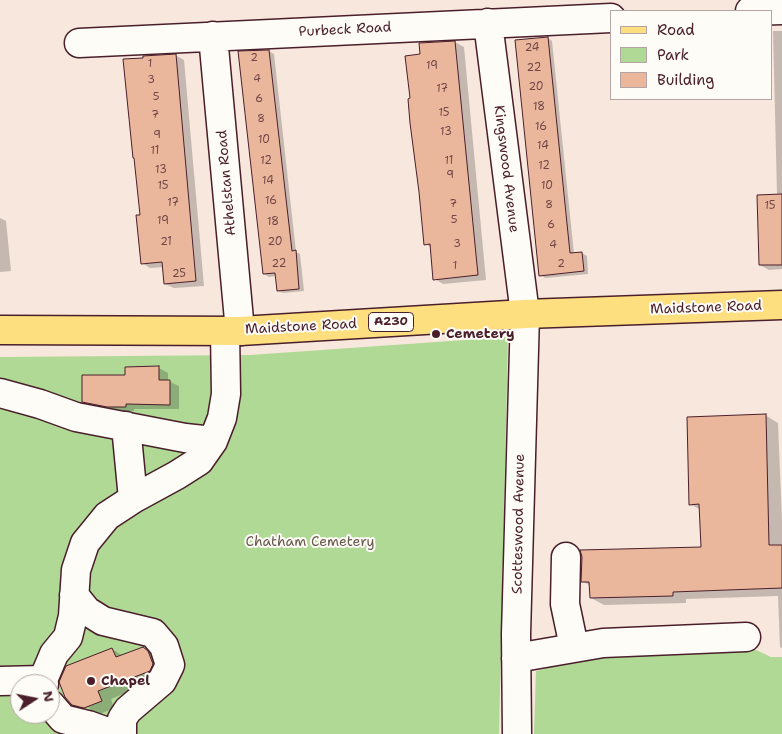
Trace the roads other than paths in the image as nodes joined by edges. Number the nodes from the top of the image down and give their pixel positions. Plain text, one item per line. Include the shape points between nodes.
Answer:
1 (610, 18) edge
2 (488, 23) junction
3 (214, 36) junction
4 (79, 43) dead end
5 (782, 305) edge
6 (525, 314) junction
7 (0, 330) edge
8 (233, 331) junction
9 (0, 393) edge
10 (126, 426) junction
11 (213, 441) junction
12 (133, 499) junction
13 (566, 557) dead end
14 (74, 594) junction
15 (746, 636) dead end
16 (516, 646) junction
17 (574, 647) junction
18 (49, 674) edge
19 (60, 714) edge
20 (113, 734) edge
21 (122, 734) edge
22 (517, 734) edge

1 - 2 street, Purbeck Road
2 - 3 street, Purbeck Road
2 - 6 street, Kingswood Avenue
3 - 4 street, Purbeck Road
3 - 8 street, Athelstan Road
5 - 6 main road, Maidstone Road / A230
6 - 8 main road, Maidstone Road / A230
6 - 16 street, Scotteswood Avenue
7 - 8 main road, Maidstone Road / A230
8 - 11 street, Athelstan Road via 222,418
9 - 10 street via 76,418
10 - 11 street
10 - 12 street
11 - 12 street, Athelstan Road via 199,461
12 - 14 street, Athelstan Road via 107,516 85,543 76,570
13 - 17 street via 565,604
14 - 18 street, Athelstan Road via 68,637 54,654
14 - 21 street via 87,611 103,621 153,633 164,646 170,665 162,681 128,710 122,719
15 - 17 street
16 - 17 street
16 - 22 street, Scotteswood Avenue
19 - 20 street via 63,719

